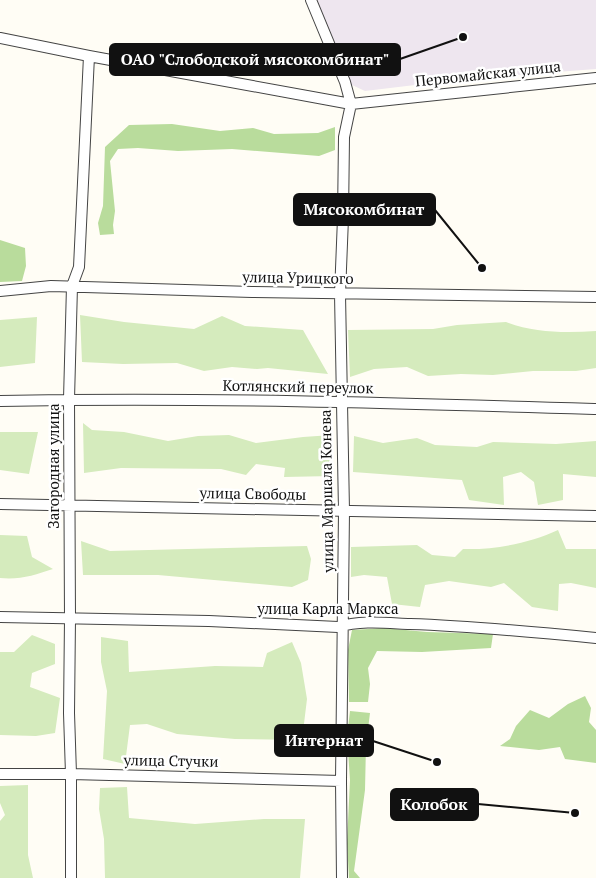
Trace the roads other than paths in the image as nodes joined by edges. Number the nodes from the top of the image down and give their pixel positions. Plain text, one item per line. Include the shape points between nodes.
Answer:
1 (311, 0) edge
2 (0, 38) edge
3 (88, 56) junction
4 (596, 78) edge
5 (351, 104) junction
6 (72, 286) junction
7 (0, 291) edge
8 (340, 294) junction
9 (596, 297) edge
10 (69, 400) junction
11 (0, 401) edge
12 (342, 402) junction
13 (596, 408) edge
14 (0, 504) edge
15 (69, 505) junction
16 (344, 511) junction
17 (596, 516) edge
18 (0, 617) edge
19 (70, 618) junction
20 (343, 626) junction
21 (596, 638) edge
22 (0, 774) edge
23 (71, 774) junction
24 (341, 780) junction
25 (71, 878) edge
26 (342, 878) edge

1 - 5 street
2 - 3 street, Первомайская улица
3 - 5 street, Первомайская улица
3 - 6 street, Загородная улица via 79,267
4 - 5 street, Первомайская улица
5 - 8 street, улица Маршала Конева via 344,137
6 - 7 street, улица Урицкого
6 - 8 street, улица Урицкого
6 - 10 street, Загородная улица
8 - 9 street, улица Урицкого
8 - 12 street, улица Маршала Конева
10 - 11 street, Котлянский переулок
10 - 12 street, Котлянский переулок
10 - 15 street, Загородная улица
12 - 13 street, Котлянский переулок
12 - 16 street, улица Маршала Конева
14 - 15 street, улица Свободы
15 - 16 street, улица Свободы
15 - 19 street, Загородная улица
16 - 17 street, улица Свободы
16 - 20 street, улица Маршала Конева
18 - 19 street, улица Карла Маркса
19 - 20 street, улица Карла Маркса
19 - 23 street, Загородная улица
20 - 21 street, улица Карла Маркса via 356,622 426,625
20 - 24 street, улица Маршала Конева
22 - 23 street, улица Стучки
23 - 24 street, улица Стучки
23 - 25 street, Загородная улица
24 - 26 street, улица Маршала Конева

